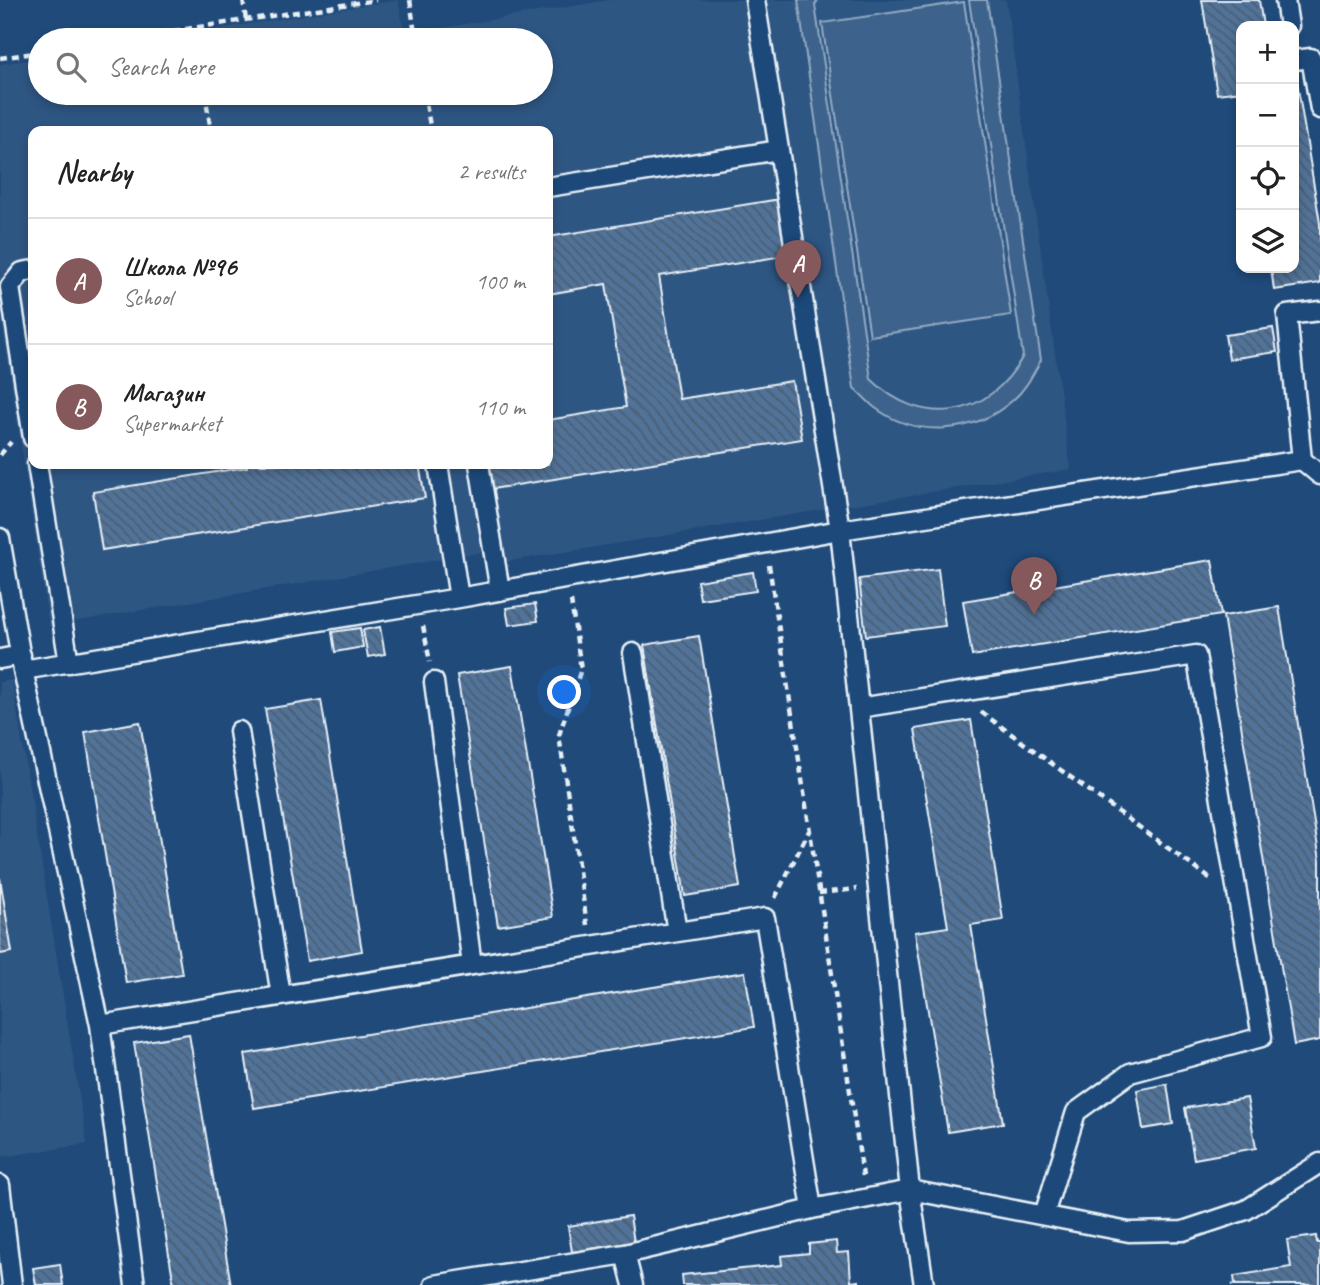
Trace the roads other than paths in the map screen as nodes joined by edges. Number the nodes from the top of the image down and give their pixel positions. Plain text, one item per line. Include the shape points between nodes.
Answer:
1 (755, 0) edge
2 (1285, 0) edge
3 (1288, 21) edge
4 (1299, 59) edge
5 (1320, 109) edge
6 (779, 150) junction
7 (553, 186) edge
8 (28, 271) edge
9 (1320, 310) edge
10 (28, 405) edge
11 (1302, 460) junction
12 (38, 469) edge
13 (439, 469) edge
14 (480, 469) edge
15 (1320, 475) edge
16 (840, 530) junction
17 (0, 538) edge
18 (500, 591) junction
19 (459, 598) junction
20 (634, 653) dead end
21 (0, 659) edge
22 (22, 663) junction
23 (69, 663) junction
24 (434, 682) road end
25 (859, 708) junction
26 (239, 731) dead end
27 (677, 932) junction
28 (472, 965) junction
29 (281, 996) junction
30 (100, 1025) junction
31 (1320, 1163) edge
32 (0, 1185) edge
33 (910, 1190) junction
34 (812, 1209) junction
35 (1044, 1215) junction
36 (625, 1254) junction
37 (12, 1285) edge
38 (135, 1285) edge
39 (434, 1285) edge
40 (633, 1285) edge
41 (924, 1285) edge

1 - 6 lane
2 - 3 lane
4 - 5 lane via 1311,58
6 - 7 lane
6 - 16 lane
8 - 10 lane via 10,288
9 - 11 lane via 1287,315
11 - 15 lane
11 - 16 lane
12 - 23 lane
13 - 19 lane
14 - 18 lane
16 - 18 lane
16 - 25 lane
17 - 22 lane
18 - 19 lane
19 - 23 lane
20 - 27 lane
21 - 22 lane
22 - 23 lane
22 - 30 lane
24 - 28 lane
25 - 33 lane
25 - 35 lane via 1196,655 1262,1037 1130,1073 1076,1112
26 - 29 lane
27 - 28 lane
27 - 34 lane via 765,918
28 - 29 lane
29 - 30 lane
30 - 38 lane
31 - 35 lane via 1246,1210 1183,1231 1129,1232
32 - 37 lane
33 - 34 lane
33 - 35 lane
33 - 41 lane
34 - 36 lane
36 - 39 lane
36 - 40 lane

